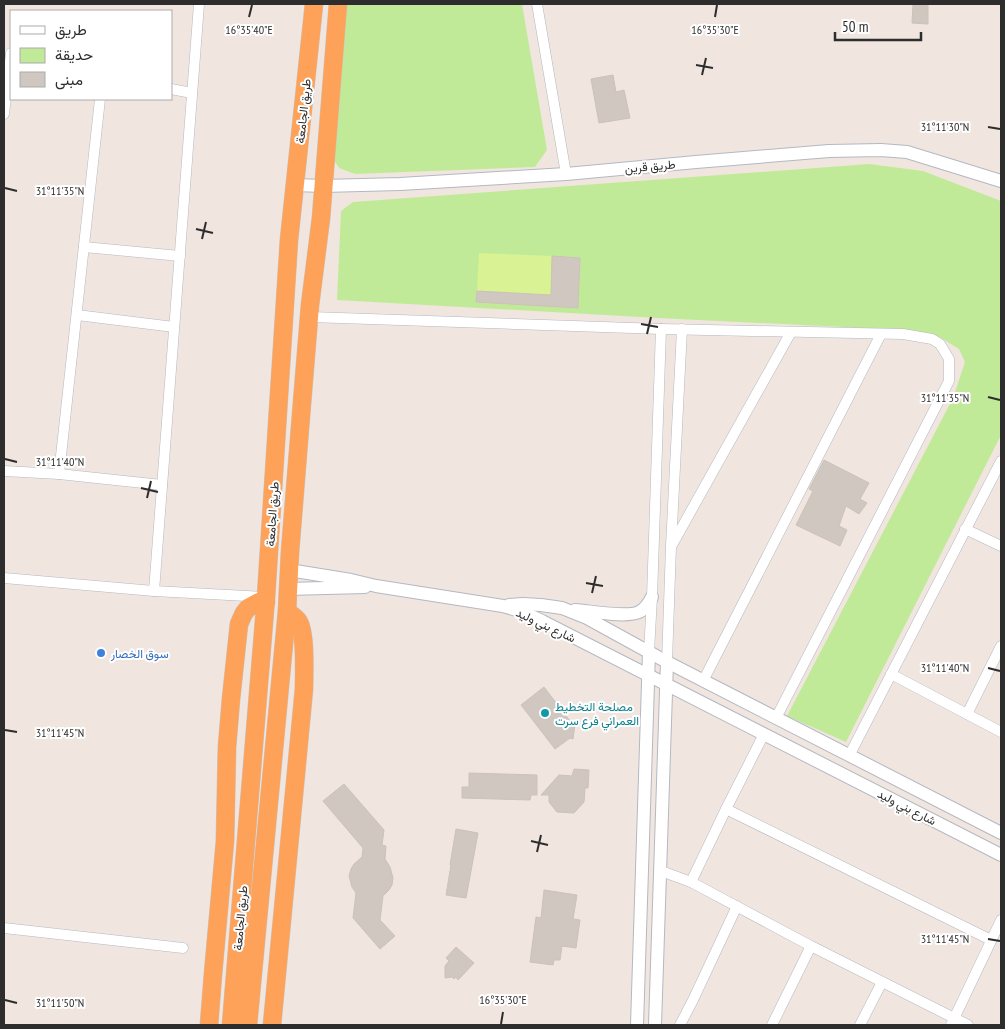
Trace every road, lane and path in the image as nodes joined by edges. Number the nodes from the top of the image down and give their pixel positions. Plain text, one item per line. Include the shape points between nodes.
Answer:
1 (199, 4) edge
2 (314, 4) edge
3 (338, 4) edge
4 (537, 4) edge
5 (10, 61) edge
6 (172, 89) edge
7 (192, 93) junction
8 (100, 100) edge
9 (4, 114) edge
10 (566, 174) junction
11 (1001, 181) edge
12 (295, 185) junction
13 (323, 186) junction
14 (84, 248) junction
15 (180, 256) junction
16 (77, 316) junction
17 (310, 318) junction
18 (174, 327) junction
19 (661, 329) junction
20 (682, 329) junction
21 (791, 332) junction
22 (881, 334) junction
23 (1001, 461) edge
24 (4, 471) edge
25 (59, 474) junction
26 (162, 485) junction
27 (965, 529) junction
28 (671, 546) junction
29 (1001, 546) edge
30 (289, 570) junction
31 (4, 578) edge
32 (376, 586) junction
33 (154, 590) junction
34 (652, 597) junction
35 (266, 600) junction
36 (287, 601) junction
37 (503, 606) junction
38 (562, 608) junction
39 (1001, 646) edge
40 (649, 652) junction
41 (667, 662) junction
42 (891, 674) junction
43 (648, 675) junction
44 (703, 681) junction
45 (666, 684) junction
46 (967, 714) junction
47 (776, 718) junction
48 (1001, 732) edge
49 (764, 734) junction
50 (849, 756) junction
51 (726, 809) junction
52 (1001, 832) edge
53 (1001, 855) edge
54 (660, 871) junction
55 (691, 882) junction
56 (737, 906) junction
57 (1001, 920) edge
58 (4, 928) edge
59 (991, 940) junction
60 (811, 946) junction
61 (183, 948) dead end
62 (638, 964) junction
63 (656, 965) junction
64 (882, 982) junction
65 (953, 1022) edge
66 (209, 1025) edge
67 (231, 1025) edge
68 (248, 1025) edge
69 (272, 1025) edge
70 (637, 1025) edge
71 (654, 1025) edge
72 (680, 1025) edge
73 (772, 1025) edge
74 (860, 1025) edge
75 (968, 1025) edge

1 - 7 street
2 - 12 highway, طريق الجامعة
3 - 13 highway, طريق الجامعة
4 - 10 street
5 - 9 street
6 - 7 street
7 - 15 street
8 - 14 street
10 - 11 street, طريق قرين via 829,151 881,150 907,152
10 - 13 street, طريق قرين
12 - 13 street, طريق قرين
12 - 35 highway, طريق الجامعة
13 - 17 highway, طريق الجامعة
14 - 15 street
14 - 16 street
15 - 18 street
16 - 18 street
16 - 25 street
17 - 19 street
17 - 30 highway, طريق الجامعة
18 - 26 street
19 - 20 street
19 - 34 street
20 - 21 street
20 - 28 street
21 - 22 street
21 - 28 street
22 - 44 street
22 - 47 street via 903,334 932,339 940,344 950,359 949,381
23 - 27 street
24 - 25 street
25 - 26 street
26 - 33 street
27 - 29 street
27 - 42 street
28 - 41 street
30 - 32 street
30 - 36 highway, طريق الجامعة
31 - 33 street
32 - 36 street via 339,588
32 - 37 street
33 - 35 street
34 - 38 street via 640,612 630,614
34 - 40 street
35 - 66 highway via 248,608 239,624 227,746 225,840
35 - 67 highway, طريق الجامعة
36 - 68 highway, طريق الجامعة
36 - 69 highway via 301,627 304,689
37 - 38 street, شارع بني وليد via 532,604
37 - 43 street, شارع بني وليد via 542,621
38 - 40 street, شارع بني وليد
39 - 46 street
40 - 41 street, شارع بني وليد
40 - 43 street
41 - 44 street, شارع بني وليد
41 - 45 street
42 - 46 street
42 - 50 street
43 - 45 street, شارع بني وليد
43 - 62 street
44 - 47 street, شارع بني وليد
45 - 49 street, شارع بني وليد
45 - 54 street
46 - 48 street
47 - 50 street, شارع بني وليد
49 - 51 street
49 - 53 street, شارع بني وليد
50 - 52 street, شارع بني وليد
51 - 55 street
51 - 59 street
54 - 55 street
54 - 63 street
55 - 56 street
56 - 60 street
56 - 72 street
57 - 59 street
58 - 61 street
59 - 65 street
60 - 64 street
60 - 73 street
62 - 63 street
62 - 70 street
63 - 71 street
64 - 65 street
64 - 74 street
65 - 75 street

